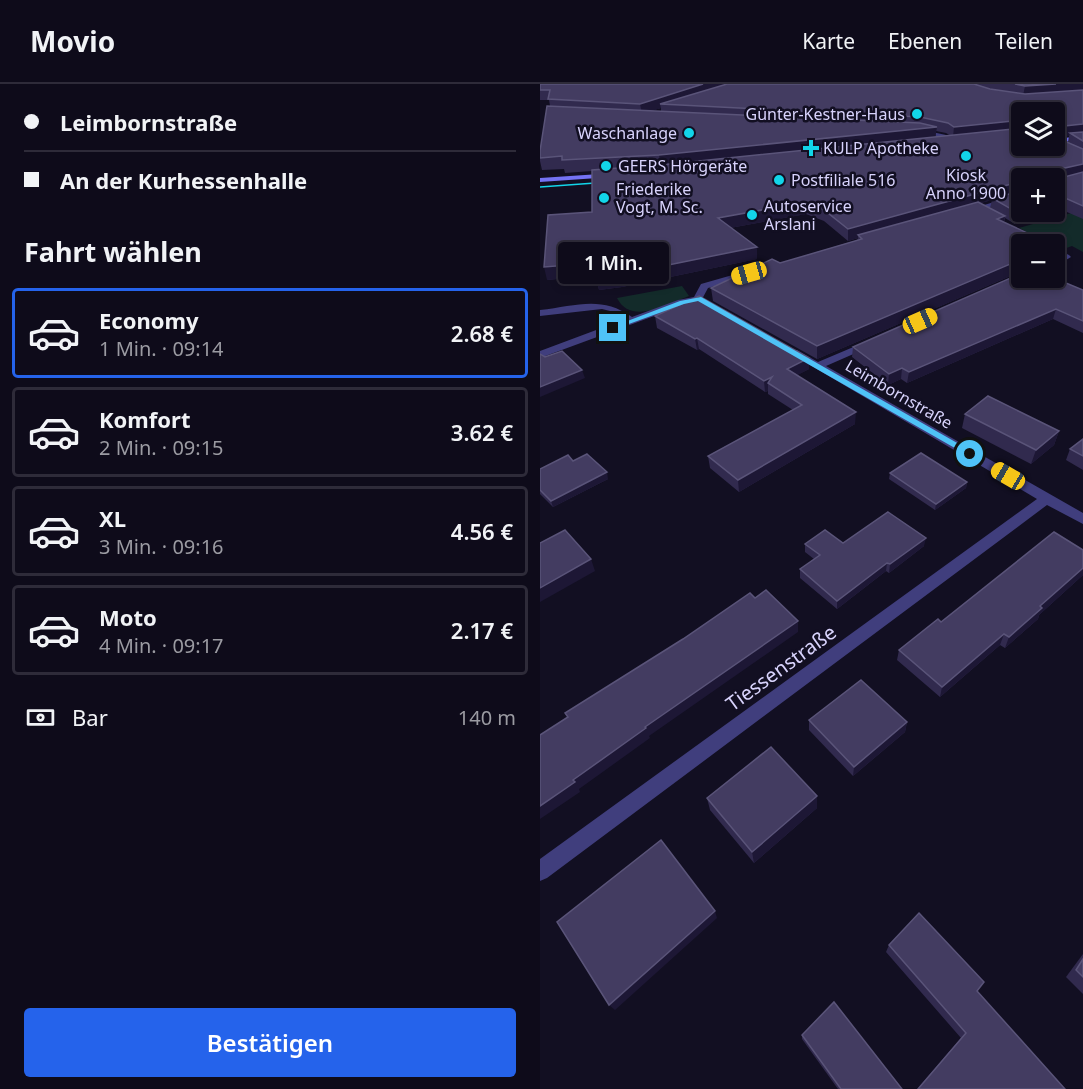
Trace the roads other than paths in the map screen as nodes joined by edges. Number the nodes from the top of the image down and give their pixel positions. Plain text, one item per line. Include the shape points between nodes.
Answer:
1 (908, 130) edge
2 (1083, 138) edge
3 (1065, 140) edge
4 (943, 144) edge
5 (959, 145) joint
6 (1065, 147) edge
7 (1070, 150) edge
8 (618, 175) edge
9 (540, 180) edge
10 (610, 184) edge
11 (586, 186) dead end
12 (1011, 200) edge
13 (953, 215) edge
14 (1002, 223) edge
15 (1023, 234) edge
16 (761, 270) edge
17 (540, 313) edge
18 (631, 321) junction
19 (882, 337) edge
20 (778, 343) edge
21 (540, 355) edge
22 (818, 366) junction
23 (1047, 498) junction
24 (1083, 519) edge
25 (540, 871) edge

1 - 5 street
2 - 3 main road
4 - 5 main road
6 - 7 street
8 - 9 main road
10 - 11 main road
12 - 13 street
14 - 15 street
16 - 18 street via 704,286 704,301 682,302
17 - 18 street via 602,306
18 - 21 street
19 - 22 street
20 - 22 street, Leimbornstraße
22 - 23 street, Leimbornstraße
23 - 24 street, Leimbornstraße
23 - 25 street, Tiessenstraße

